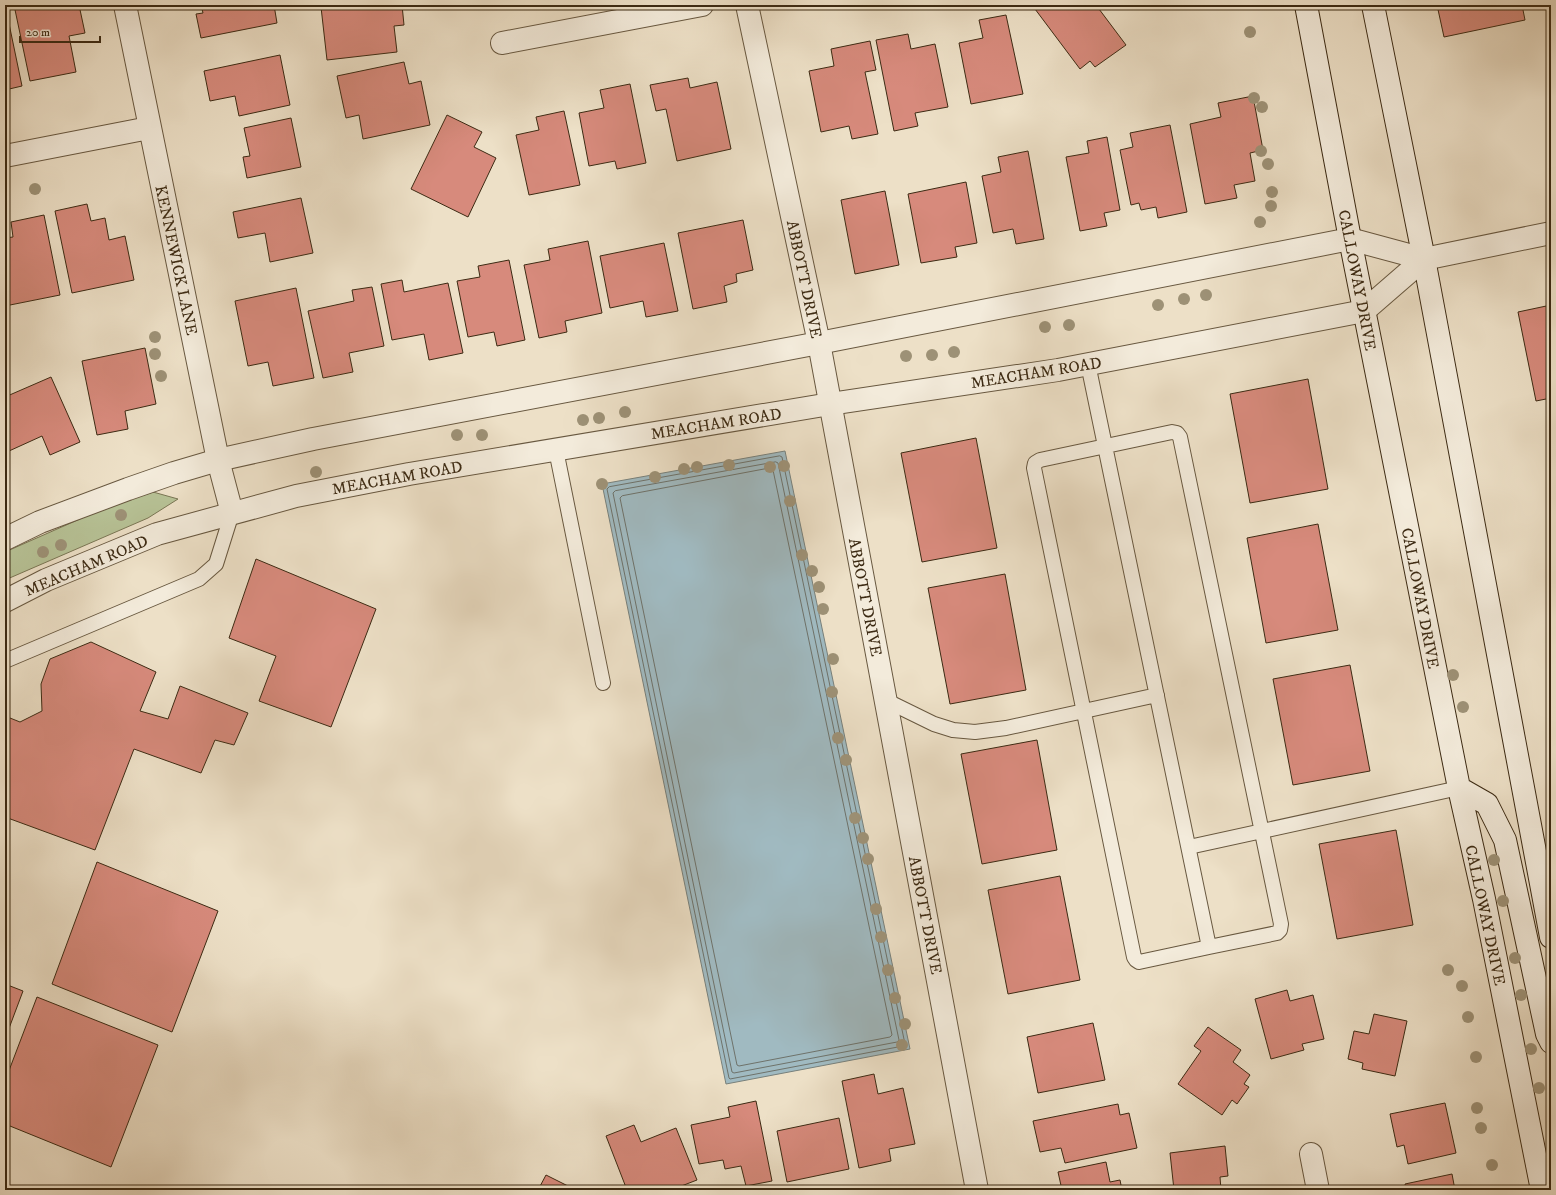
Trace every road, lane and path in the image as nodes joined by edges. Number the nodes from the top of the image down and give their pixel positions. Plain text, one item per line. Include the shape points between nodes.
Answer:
1 (125, 5) edge
2 (702, 5) edge
3 (747, 5) edge
4 (1306, 5) edge
5 (1373, 5) edge
6 (502, 43) dead end
7 (149, 128) junction
8 (5, 156) edge
9 (1551, 234) edge
10 (1350, 239) junction
11 (1424, 259) junction
12 (1364, 311) junction
13 (819, 343) junction
14 (1088, 364) junction
15 (830, 404) junction
16 (1105, 446) junction
17 (556, 450) junction
18 (218, 460) junction
19 (232, 513) junction
20 (5, 539) edge
21 (5, 601) edge
22 (5, 661) edge
23 (603, 683) dead end
24 (1157, 695) junction
25 (885, 700) junction
26 (1084, 711) junction
27 (1460, 788) junction
28 (1262, 831) junction
29 (1188, 847) junction
30 (1546, 886) edge
31 (1551, 937) edge
32 (1209, 947) junction
33 (1551, 1042) edge
34 (1311, 1154) dead end
35 (977, 1190) edge
36 (1318, 1190) edge
37 (1542, 1190) edge

1 - 7 street, KENNEWICK LANE
2 - 6 street
3 - 13 street, ABBOTT DRIVE
4 - 10 street, CALLOWAY DRIVE
5 - 11 street
7 - 8 street
7 - 18 street, KENNEWICK LANE
9 - 11 street
10 - 11 street
10 - 12 street, CALLOWAY DRIVE
10 - 13 street
11 - 12 street
11 - 30 street
12 - 14 street, MEACHAM ROAD
12 - 27 street, CALLOWAY DRIVE
13 - 15 street, ABBOTT DRIVE
13 - 18 street via 313,439
14 - 15 street, MEACHAM ROAD
14 - 16 lane
15 - 17 street, MEACHAM ROAD
15 - 25 street, ABBOTT DRIVE
16 - 24 lane
16 - 26 lane via 1040,460 1035,463 1034,468
16 - 28 lane via 1172,432 1180,437
17 - 19 street, MEACHAM ROAD via 409,474 296,496
17 - 23 lane
18 - 19 street, KENNEWICK LANE
18 - 20 street via 128,489 40,522
19 - 21 street, MEACHAM ROAD via 157,534 46,580
19 - 22 lane via 216,564 199,579
24 - 26 lane
24 - 29 lane
25 - 26 lane via 934,724 953,730 975,732
25 - 35 street, ABBOTT DRIVE
26 - 32 lane via 1136,960 1139,962
27 - 28 lane
27 - 33 street via 1487,804 1505,840 1547,1034
27 - 37 street, CALLOWAY DRIVE
28 - 29 lane
28 - 32 lane via 1281,924 1280,930
29 - 32 lane
30 - 31 street
34 - 36 street

